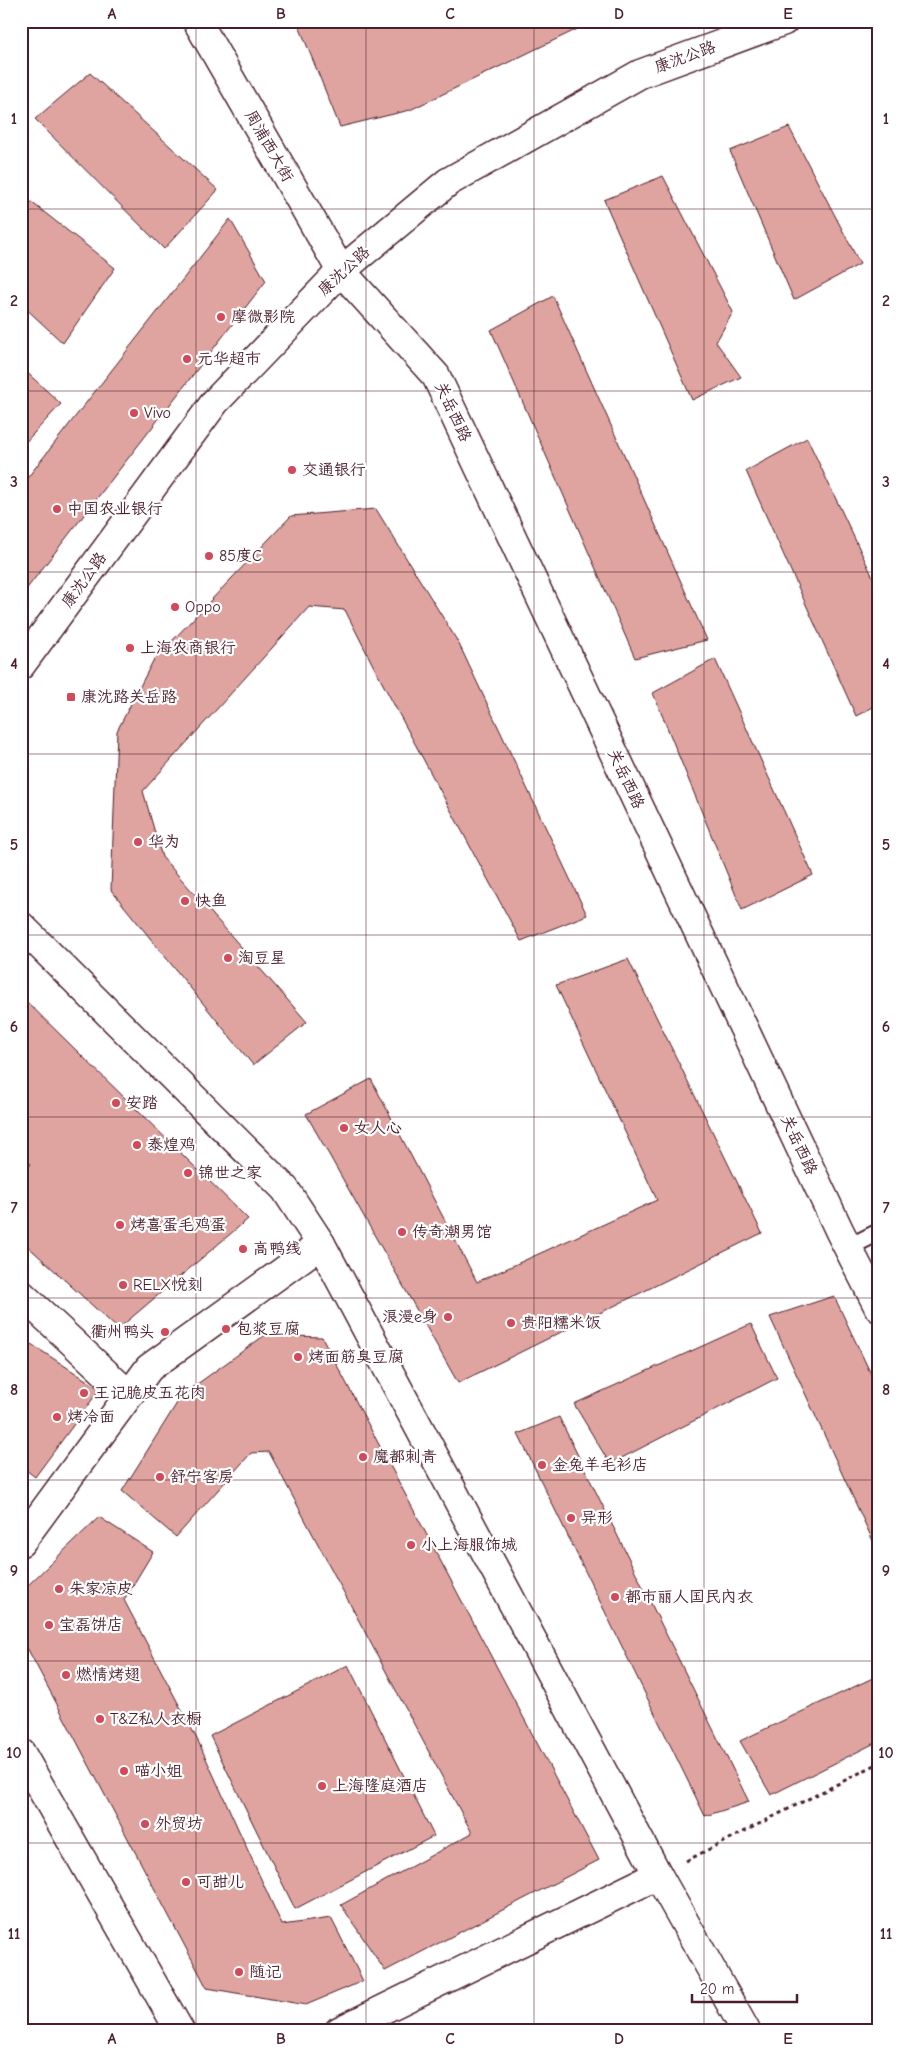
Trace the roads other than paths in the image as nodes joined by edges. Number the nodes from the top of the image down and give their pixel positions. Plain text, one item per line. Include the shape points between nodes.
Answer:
1 (197, 21) edge
2 (784, 21) edge
3 (341, 271) junction
4 (21, 665) edge
5 (21, 926) edge
6 (879, 1232) edge
7 (321, 1244) junction
8 (849, 1247) junction
9 (21, 1294) edge
10 (879, 1308) edge
11 (129, 1395) junction
12 (21, 1542) edge
13 (21, 1753) edge
14 (658, 1876) junction
15 (180, 2031) edge
16 (339, 2031) edge
17 (746, 2031) edge

1 - 3 street, 周浦西大街
2 - 3 street, 康沈公路 via 640,74 448,182
3 - 4 street, 康沈公路 via 215,402
3 - 8 street, 关岳西路 via 436,376
5 - 7 street via 285,1189
6 - 8 lane
7 - 11 street via 148,1368
7 - 14 street
8 - 10 street, 关岳西路
9 - 11 street
11 - 12 street
13 - 15 street
14 - 16 street
14 - 17 street

